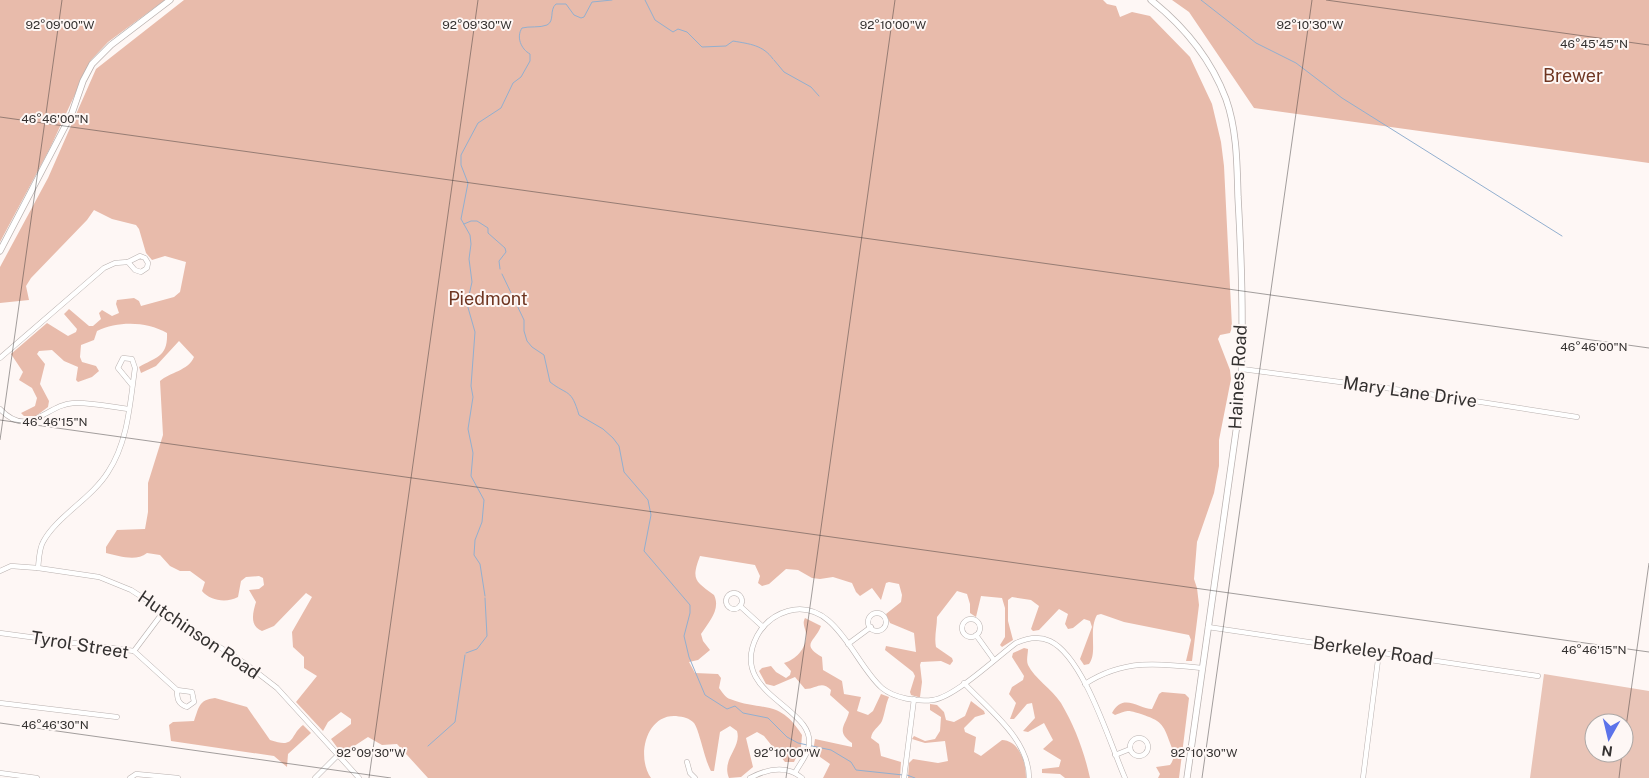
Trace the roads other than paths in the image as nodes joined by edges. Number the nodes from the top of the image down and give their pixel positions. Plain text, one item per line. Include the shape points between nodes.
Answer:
1 (170, 0) edge
2 (1152, 0) edge
3 (0, 251) edge
4 (128, 262) junction
5 (0, 358) edge
6 (1242, 369) junction
7 (132, 385) junction
8 (0, 409) edge
9 (128, 409) junction
10 (1577, 417) dead end
11 (38, 568) junction
12 (0, 571) edge
13 (740, 606) dead end
14 (164, 611) junction
15 (763, 626) junction
16 (871, 627) dead end
17 (1208, 627) junction
18 (0, 633) edge
19 (976, 635) dead end
20 (848, 644) junction
21 (134, 651) junction
22 (1379, 652) junction
23 (994, 660) junction
24 (1202, 668) junction
25 (1538, 676) dead end
26 (964, 683) junction
27 (1085, 684) junction
28 (176, 690) junction
29 (914, 699) junction
30 (0, 703) edge
31 (117, 718) dead end
32 (1130, 749) dead end
33 (1115, 755) junction
34 (337, 756) junction
35 (688, 762) dead end
36 (0, 772) edge
37 (795, 773) junction
38 (12, 776) edge
39 (36, 778) edge
40 (130, 778) edge
41 (178, 778) edge
42 (315, 778) edge
43 (358, 778) edge
44 (695, 778) edge
45 (750, 778) edge
46 (802, 778) edge
47 (904, 778) edge
48 (1030, 778) edge
49 (1125, 778) edge
50 (1187, 778) edge
51 (1363, 778) edge

1 - 3 main road via 95,60 72,113
2 - 6 main road, Haines Road via 1180,25 1208,62 1226,100 1235,137
4 - 4 street via 143,256 148,266 141,272
4 - 5 street via 104,268
6 - 10 street, Mary Lane Drive
6 - 17 main road, Haines Road
7 - 7 street via 136,364 132,359 123,358 118,368
7 - 9 street
8 - 9 street via 6,416 30,421 73,403
9 - 11 street via 124,437 115,460 88,497 42,543
11 - 12 street, Hutchinson Road via 11,566
11 - 14 street, Hutchinson Road via 99,577 131,590
13 - 15 street
14 - 21 street
14 - 34 street, Hutchinson Road via 277,688
15 - 20 street via 786,612 810,612 826,618
15 - 37 street via 752,651 755,677 766,693 800,720 808,735 808,750
16 - 20 street
17 - 22 street, Berkeley Road
17 - 24 main road, Haines Road
18 - 21 street, Tyrol Street
19 - 23 street
20 - 29 street via 882,688
21 - 28 street, Tyrol Street
22 - 25 street, Berkeley Road
22 - 51 street
23 - 26 street
23 - 27 street via 1016,643 1043,639 1064,653
24 - 27 street via 1159,663 1130,665
24 - 50 main road, Haines Road
26 - 29 street via 942,698
26 - 48 street via 1020,745
27 - 33 street
28 - 28 street, Tyrol Street via 181,705 187,707 194,702 192,692
29 - 47 street
30 - 31 street
32 - 33 street
33 - 49 street
34 - 42 street
34 - 43 street, Hutchinson Road
35 - 44 street via 690,774
36 - 38 street
37 - 45 street via 777,768
37 - 46 street
38 - 39 street
40 - 41 street via 136,774

